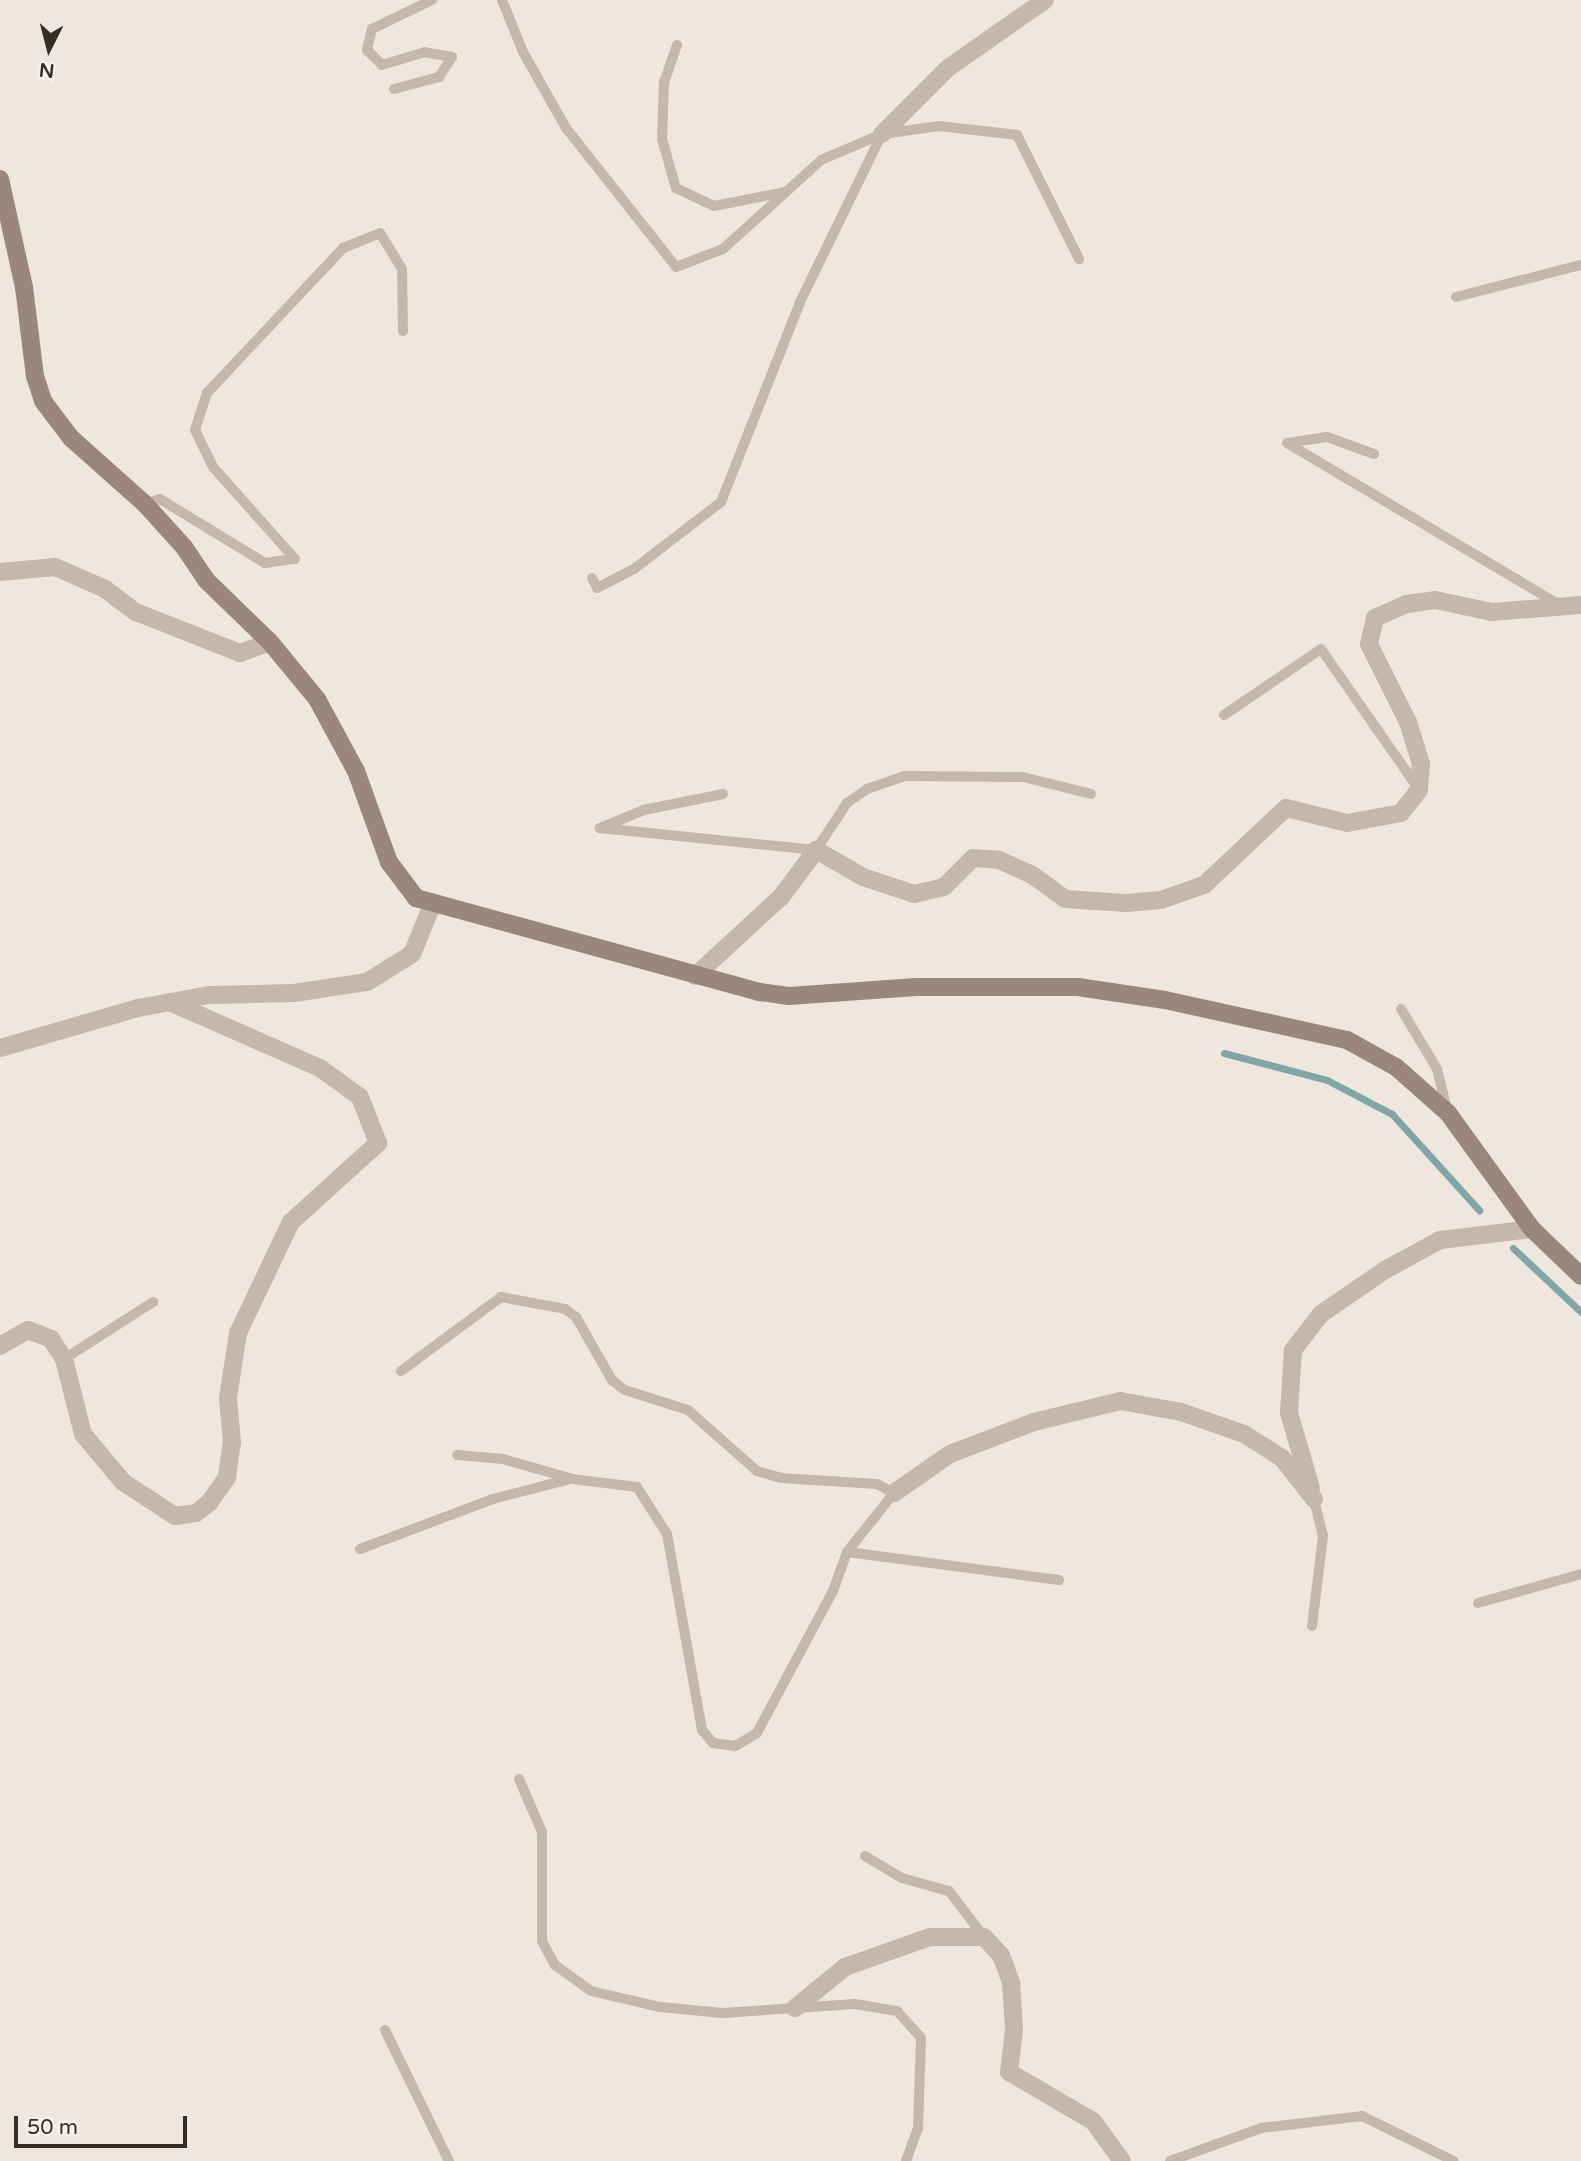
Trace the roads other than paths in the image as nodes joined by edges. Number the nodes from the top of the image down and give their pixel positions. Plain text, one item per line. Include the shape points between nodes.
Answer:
1 (432, 0) edge
2 (502, 0) edge
3 (1045, 0) edge
4 (677, 45) dead end
5 (394, 89) dead end
6 (883, 134) junction
7 (0, 179) edge
8 (785, 192) junction
9 (1079, 259) dead end
10 (1581, 265) edge
11 (1456, 297) dead end
12 (403, 331) dead end
13 (1374, 454) dead end
14 (145, 504) junction
15 (0, 572) edge
16 (592, 578) dead end
17 (1572, 606) edge
18 (270, 642) junction
19 (1224, 715) dead end
20 (1419, 790) junction
21 (723, 794) dead end
22 (1091, 794) dead end
23 (817, 850) junction
24 (433, 903) junction
25 (695, 976) junction
26 (170, 1002) junction
27 (1401, 1009) dead end
28 (0, 1048) edge
29 (1448, 1113) junction
30 (1532, 1229) junction
31 (1581, 1276) edge
32 (153, 1302) dead end
33 (0, 1346) edge
34 (64, 1359) junction
35 (401, 1371) dead end
36 (457, 1455) dead end
37 (573, 1479) junction
38 (894, 1493) junction
39 (1314, 1499) junction
40 (360, 1549) dead end
41 (847, 1552) junction
42 (1581, 1574) edge
43 (1059, 1580) dead end
44 (1478, 1603) dead end
45 (1312, 1626) dead end
46 (519, 1779) dead end
47 (865, 1856) dead end
48 (984, 1937) junction
49 (794, 2008) junction
50 (385, 2030) dead end
51 (449, 2161) edge
52 (906, 2161) edge
53 (1122, 2161) edge
54 (1170, 2161) edge
55 (1454, 2161) edge

1 - 5 lane via 372,29 367,50 382,65 425,52 452,57 439,77
2 - 8 lane via 523,52 566,128 676,267 723,249
3 - 6 street via 948,68
4 - 8 lane via 664,82 662,139 676,188 714,206
6 - 8 lane via 821,160
6 - 9 lane via 939,126 1017,135
6 - 16 lane via 800,302 721,502 634,569 597,588
7 - 14 street via 24,286 34,376 43,401 71,438
10 - 11 lane
12 - 14 lane via 402,269 380,233 343,248 207,393 195,430 213,467 295,559 265,563 160,499
13 - 17 lane via 1327,437 1287,443
14 - 18 street via 206,580
15 - 18 street via 55,567 105,589 136,612 240,653
17 - 20 street via 1492,612 1435,600 1407,604 1375,618 1369,644 1408,722 1421,764
18 - 24 street via 338,733 389,862 406,890
19 - 20 lane via 1321,649
20 - 23 street via 1401,813 1347,823 1286,808 1204,885 1161,900 1065,899 1031,874 999,860 973,858 944,887 914,894 863,877
21 - 23 lane via 644,810 600,828
22 - 23 lane via 1023,777 905,776 867,789 847,803
23 - 25 street via 780,897
24 - 25 street
24 - 26 street via 412,954 367,982 294,993 209,995
25 - 29 street via 789,996 916,987 1078,987 1165,1000 1347,1040 1396,1067
26 - 28 street
26 - 34 street via 320,1068 360,1097 378,1143 291,1222 272,1259 238,1333 228,1398 232,1443 227,1478 196,1513 174,1516 123,1482 83,1434
27 - 29 lane via 1437,1069
29 - 30 street
30 - 31 street
30 - 39 street via 1440,1240 1385,1270 1321,1314 1293,1350 1289,1413
32 - 34 lane
33 - 34 street via 28,1330 51,1339
35 - 38 lane via 501,1297 565,1309 576,1317 618,1385 688,1410 757,1471 781,1478 877,1484
36 - 37 lane via 503,1459
37 - 40 lane via 493,1499
37 - 41 lane via 637,1487 667,1534 702,1730 713,1743 735,1746 757,1733 833,1591
38 - 39 street via 950,1454 1034,1422 1120,1401 1181,1412 1244,1434 1282,1458
38 - 41 lane
39 - 45 lane via 1323,1535
41 - 43 lane
42 - 44 lane
46 - 49 lane via 542,1832 542,1941 555,1965 591,1991 660,2007 722,2013
47 - 48 lane via 902,1878 949,1891
48 - 49 street via 930,1937 845,1967
48 - 53 street via 1001,1955 1010,1983 1014,2030 1009,2073 1093,2121
49 - 52 lane via 855,2004 897,2011 921,2038 918,2128
50 - 51 lane
54 - 55 lane via 1261,2128 1362,2116

